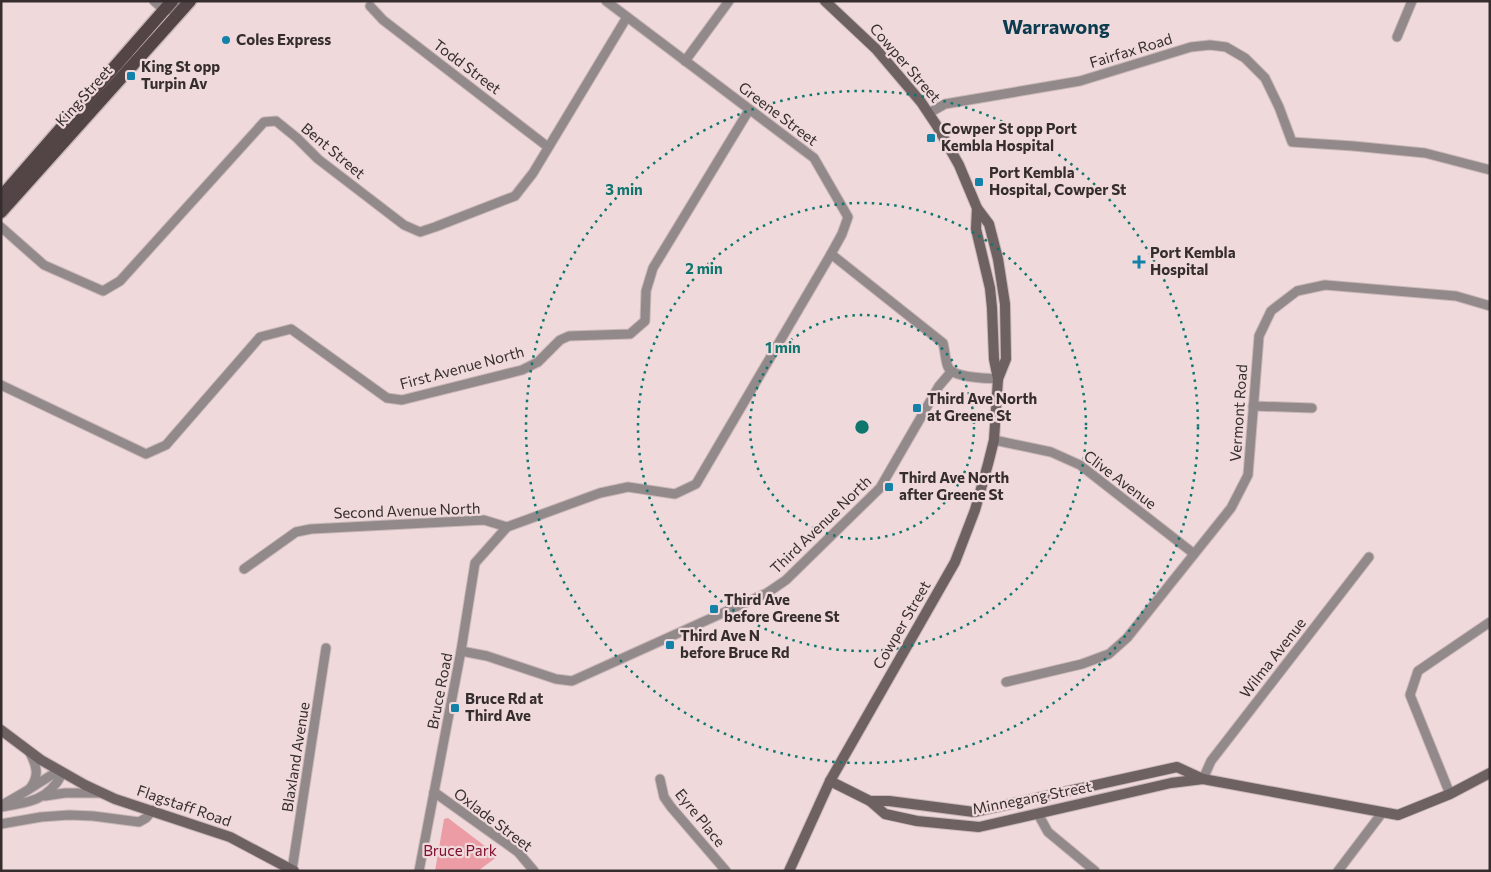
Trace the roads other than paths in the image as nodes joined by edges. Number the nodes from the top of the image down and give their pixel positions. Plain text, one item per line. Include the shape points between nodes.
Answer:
1 (154, 1) edge
2 (190, 1) edge
3 (606, 1) edge
4 (729, 1) edge
5 (1412, 1) edge
6 (832, 3) edge
7 (168, 6) edge
8 (370, 6) dead end
9 (627, 18) junction
10 (1397, 37) dead end
11 (685, 61) junction
12 (749, 110) junction
13 (929, 113) junction
14 (548, 147) junction
15 (1490, 170) edge
16 (1, 197) edge
17 (977, 208) junction
18 (1, 212) edge
19 (1, 227) edge
20 (982, 250) junction
21 (831, 254) junction
22 (1000, 272) junction
23 (1490, 306) edge
24 (992, 308) junction
25 (951, 372) junction
26 (998, 379) junction
27 (1, 384) edge
28 (1253, 406) junction
29 (1312, 408) dead end
30 (994, 440) junction
31 (507, 527) junction
32 (1193, 553) junction
33 (1369, 557) dead end
34 (244, 569) dead end
35 (1490, 622) edge
36 (326, 648) dead end
37 (461, 651) junction
38 (1006, 682) dead end
39 (1, 730) edge
40 (29, 751) junction
41 (60, 772) junction
42 (1490, 773) edge
43 (1204, 778) junction
44 (660, 779) dead end
45 (830, 782) junction
46 (27, 791) junction
47 (434, 792) junction
48 (105, 794) junction
49 (1450, 794) junction
50 (36, 799) junction
51 (870, 801) junction
52 (1, 806) edge
53 (153, 810) junction
54 (1382, 812) junction
55 (1038, 814) junction
56 (1, 824) edge
57 (293, 870) edge
58 (419, 871) edge
59 (534, 871) edge
60 (726, 871) edge
61 (789, 871) edge
62 (1095, 871) edge
63 (1338, 871) edge

1 - 7 street
2 - 7 street via 176,8
2 - 18 main road, King Street
3 - 9 street, Greene Street
4 - 11 street
5 - 10 street
6 - 13 main road, Cowper Street via 876,48
7 - 16 main road, King Street
8 - 14 street, Todd Street via 383,20
9 - 11 street, Greene Street
9 - 14 street, Bent Street
11 - 12 street, Greene Street
12 - 21 street, Greene Street via 814,158 848,217
12 - 27 street, First Avenue North via 653,268 646,291 645,321 630,334 570,336 560,340 538,362 522,370 402,400 388,398 291,329 260,337 166,445 146,454
13 - 15 street, Fairfax Road via 946,104 1080,81 1190,47 1210,45 1226,47 1245,58 1265,78 1292,142 1426,153
13 - 17 main road, Cowper Street via 959,165
14 - 19 street, Bent Street via 534,173 515,196 420,232 404,225 318,159 276,121 264,122 120,282 103,291 44,265
17 - 20 main road, Cowper Street via 976,229
17 - 22 main road, Cowper Street via 988,224
20 - 22 main road
20 - 24 main road, Cowper Street
21 - 25 street via 943,342
21 - 31 street via 696,484 675,494 628,487 600,493
22 - 24 main road via 995,283 997,301
22 - 26 main road, Cowper Street via 1005,304 1006,359
23 - 28 street, Vermont Road via 1456,296 1325,285 1297,291 1271,311 1259,336
24 - 26 main road, Cowper Street
25 - 26 street
25 - 37 street, Third Avenue North via 939,386 880,488 786,580 767,592 572,681
26 - 30 main road, Cowper Street
28 - 29 street
28 - 32 street, Vermont Road via 1248,475 1231,508
30 - 32 street, Clive Avenue via 1052,452 1080,465
30 - 45 main road, Cowper Street via 975,510 955,562
31 - 34 street, Second Avenue North via 484,520 311,529 296,532
31 - 37 street, Bruce Road via 475,563
32 - 38 street, Vermont Road via 1127,638 1108,654 1082,664
33 - 43 street, Wilma Avenue via 1211,762
35 - 49 street via 1418,671 1410,696
36 - 57 street, Blaxland Avenue
37 - 47 street, Bruce Road
39 - 40 main road, Flagstaff Road
40 - 41 main road, Flagstaff Road
40 - 46 street via 37,773
41 - 46 street
41 - 48 main road, Flagstaff Road
41 - 50 street via 54,788
42 - 49 main road, Minnegang Street
43 - 51 main road, Minnegang Street via 1177,767 974,812
43 - 54 main road, Minnegang Street
43 - 55 main road, Minnegang Street via 1171,782
44 - 60 street, Eyre Place via 664,797
45 - 51 main road, Minnegang Street
45 - 61 main road, Cowper Street
46 - 52 street
47 - 58 street, Bruce Road
47 - 59 street, Oxlade Street via 518,852
48 - 50 street via 65,793
48 - 53 main road, Flagstaff Road
49 - 54 main road, Minnegang Street via 1398,815
50 - 52 street
51 - 55 main road, Minnegang Street via 885,814 917,821 979,827
53 - 56 street via 139,822 69,815
53 - 57 main road, Flagstaff Road via 230,838
54 - 63 street
55 - 62 street via 1048,832

